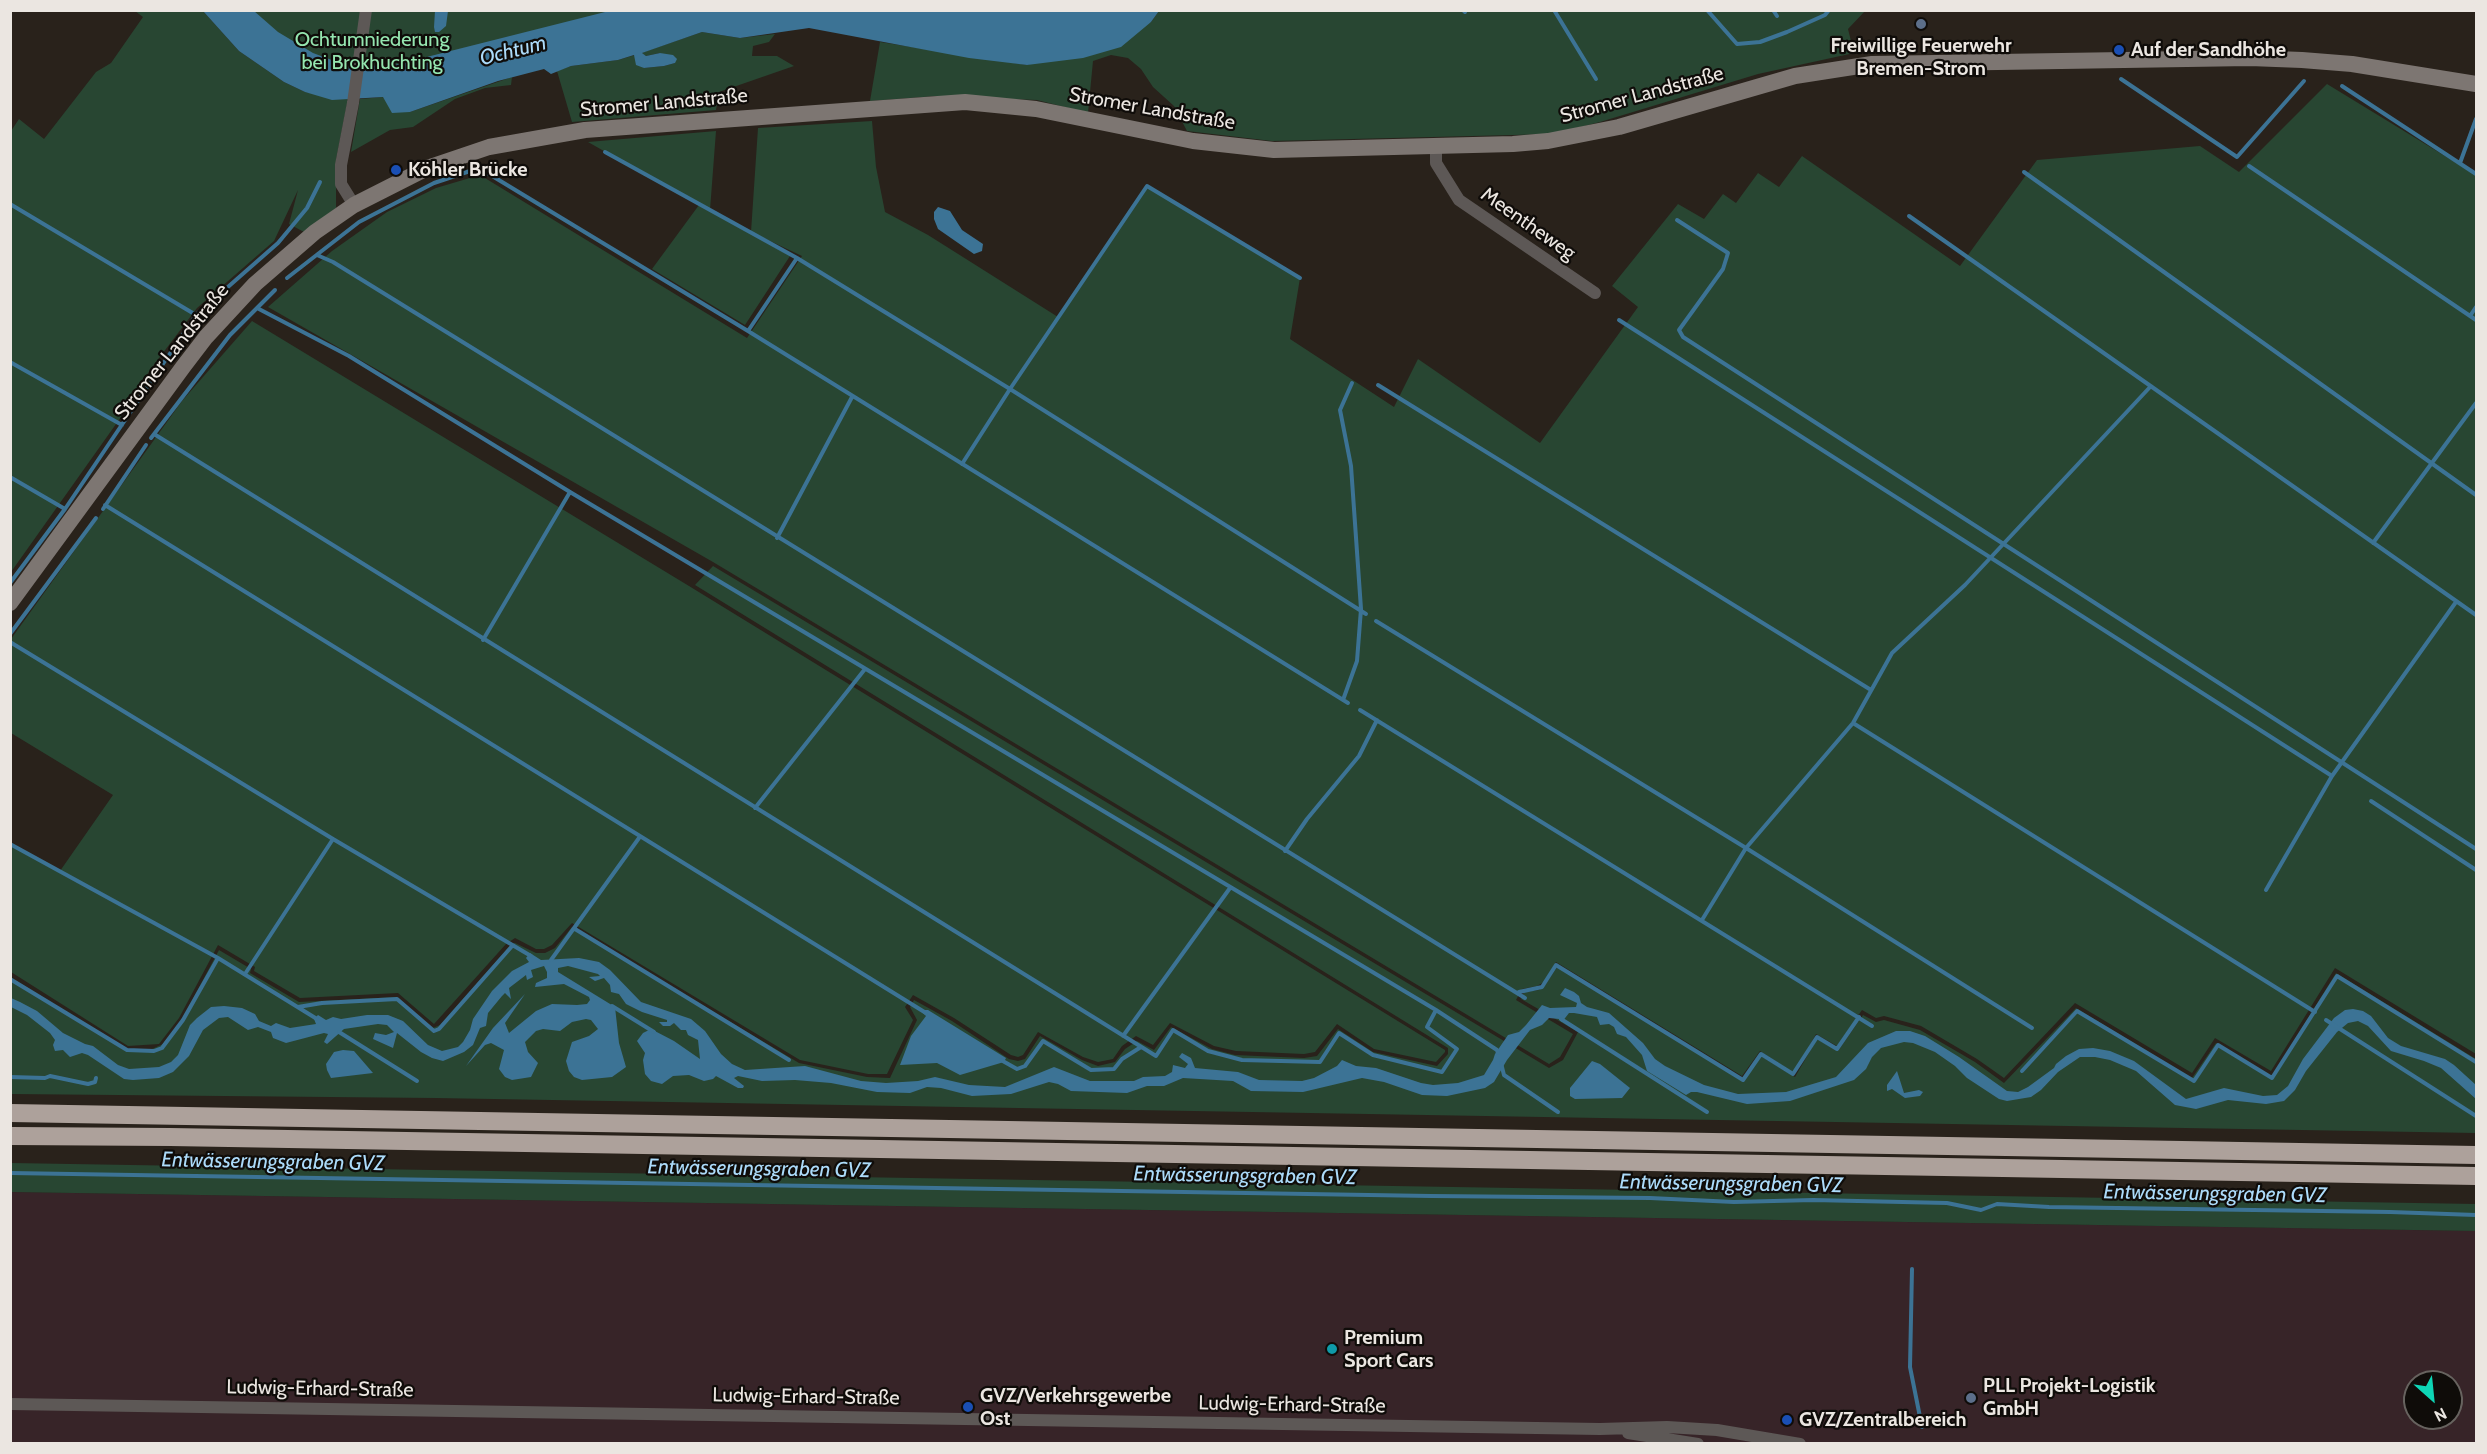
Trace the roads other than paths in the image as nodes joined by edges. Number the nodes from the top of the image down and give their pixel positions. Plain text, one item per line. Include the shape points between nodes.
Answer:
1 (366, 10) edge
2 (2476, 84) edge
3 (1436, 147) junction
4 (354, 205) junction
5 (1595, 293) dead end
6 (10, 603) edge
7 (10, 1113) edge
8 (10, 1136) edge
9 (2476, 1155) edge
10 (2476, 1176) edge
11 (10, 1404) edge
12 (1600, 1430) junction
13 (1698, 1443) edge
14 (1800, 1443) edge

1 - 4 street via 341,165 341,184
2 - 3 main road, Stromer Landstraße via 2352,64 2250,58 1872,64 1795,76 1585,135 1524,143
3 - 4 main road, Stromer Landstraße via 1274,150 1193,141 1036,109 965,102 919,104 585,129 537,137 443,162
3 - 5 street, Meentheweg via 1436,163 1459,200
4 - 6 main road, Stromer Landstraße via 279,262 212,330
7 - 9 highway
8 - 10 highway
11 - 12 street, Ludwig-Erhard-Straße
12 - 13 street, Ludwig-Erhard-Straße
12 - 14 street, Ludwig-Erhard-Straße via 1717,1430

